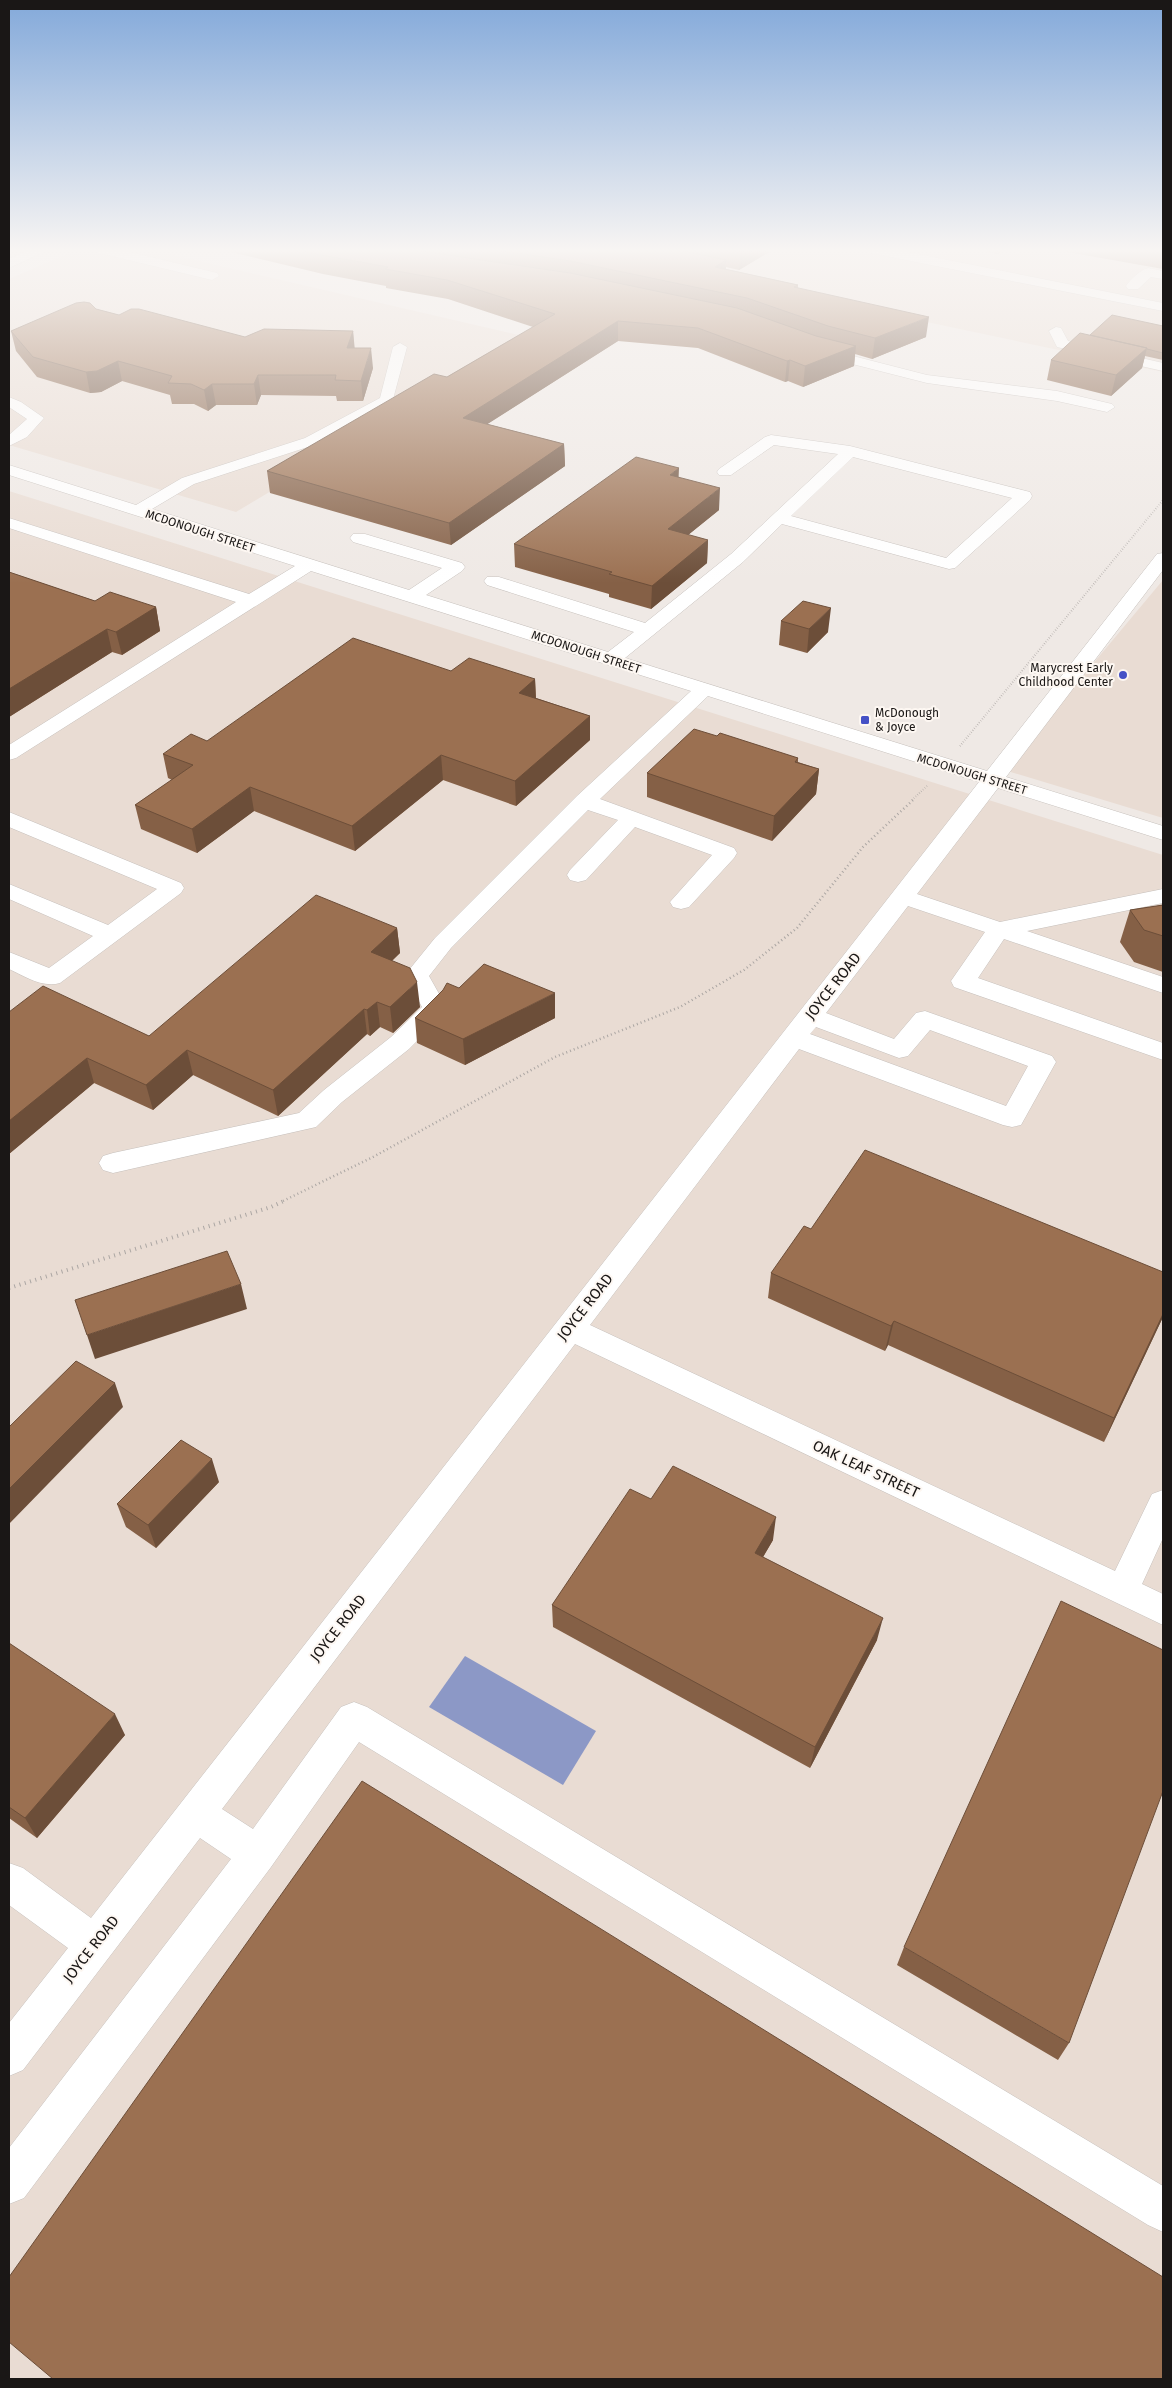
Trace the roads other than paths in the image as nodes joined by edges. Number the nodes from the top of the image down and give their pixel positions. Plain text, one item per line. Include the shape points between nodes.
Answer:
1 (397, 359) edge
2 (854, 359) edge
3 (1139, 359) edge
4 (1163, 366) edge
5 (9, 402) edge
6 (1107, 407) dead end
7 (9, 440) edge
8 (850, 451) junction
9 (10, 472) edge
10 (725, 472) dead end
11 (137, 511) junction
12 (778, 518) junction
13 (9, 522) edge
14 (359, 538) dead end
15 (1163, 558) edge
16 (308, 565) junction
17 (493, 581) dead end
18 (411, 597) junction
19 (252, 601) junction
20 (648, 630) junction
21 (610, 660) junction
22 (703, 690) junction
23 (9, 754) edge
24 (991, 780) junction
25 (585, 801) junction
26 (632, 818) junction
27 (9, 819) edge
28 (1163, 833) edge
29 (578, 875) dead end
30 (9, 891) edge
31 (902, 896) junction
32 (1163, 896) edge
33 (681, 902) dead end
34 (999, 929) junction
35 (109, 934) junction
36 (9, 960) edge
37 (1163, 985) edge
38 (802, 1026) junction
39 (899, 1050) junction
40 (1163, 1052) edge
41 (886, 1071) junction
42 (113, 1163) dead end
43 (569, 1328) junction
44 (1163, 1504) edge
45 (1122, 1591) junction
46 (1163, 1610) edge
47 (195, 1814) junction
48 (258, 1854) junction
49 (9, 1882) edge
50 (95, 1944) junction
51 (9, 2056) edge
52 (9, 2183) edge
53 (1163, 2210) edge

1 - 11 street via 387,400 311,441 188,481
2 - 6 street via 927,379 1058,396
3 - 4 street
5 - 7 street via 36,418 21,434
8 - 10 street via 771,440
8 - 12 street
8 - 12 street via 1024,496 949,564
9 - 11 street, MCDONOUGH STREET
11 - 16 street, MCDONOUGH STREET
12 - 20 street via 737,558
13 - 19 street
14 - 18 street via 456,567
15 - 24 street, JOYCE ROAD
16 - 18 street, MCDONOUGH STREET
16 - 19 street
17 - 20 street
18 - 21 street, MCDONOUGH STREET
19 - 23 street
20 - 21 street
21 - 22 street, MCDONOUGH STREET
22 - 24 street, MCDONOUGH STREET
22 - 25 street
24 - 28 street, MCDONOUGH STREET
24 - 31 street, JOYCE ROAD
25 - 26 street
25 - 42 street via 443,943 417,975 435,1008 400,1043 307,1120
26 - 29 street
26 - 33 street via 726,852
27 - 35 street via 173,888
30 - 35 street
31 - 34 street
31 - 38 street, JOYCE ROAD
32 - 34 street
34 - 37 street
34 - 40 street via 963,981
35 - 36 street via 51,978
38 - 39 street
38 - 41 street
38 - 43 street, JOYCE ROAD
39 - 41 street
39 - 41 street via 925,1019 1043,1062 1012,1118
43 - 45 street, OAK LEAF STREET
43 - 47 street, JOYCE ROAD
44 - 45 street
45 - 46 street, OAK LEAF STREET
47 - 48 street
47 - 50 street, JOYCE ROAD
48 - 52 street
48 - 53 street via 354,1719
49 - 50 street
50 - 51 street, JOYCE ROAD

